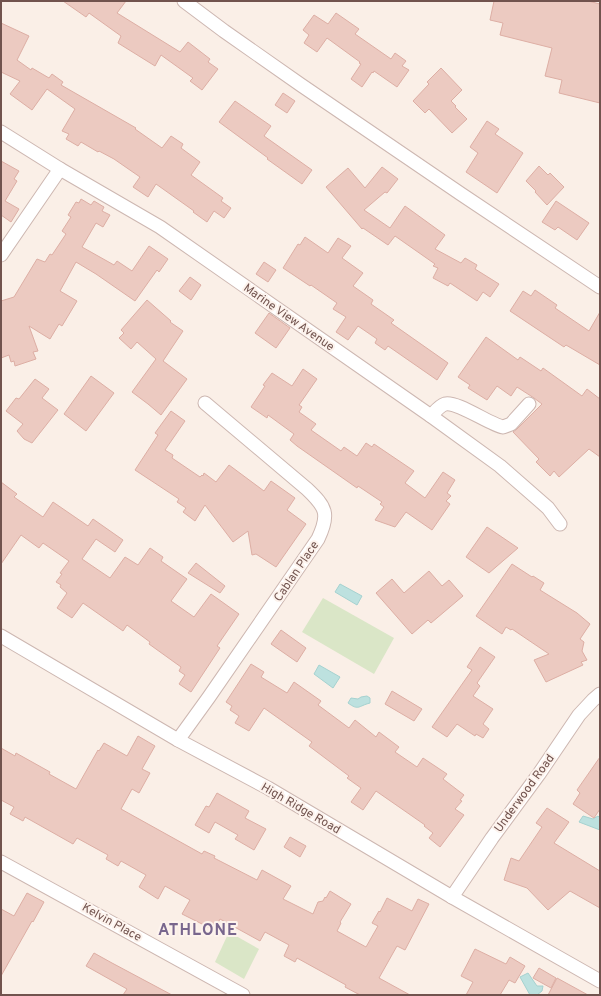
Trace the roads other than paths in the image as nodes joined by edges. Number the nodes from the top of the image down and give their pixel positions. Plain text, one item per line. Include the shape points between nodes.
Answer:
1 (184, 1) edge
2 (1, 132) edge
3 (60, 169) junction
4 (1, 255) edge
5 (600, 287) edge
6 (205, 403) dead end
7 (529, 404) dead end
8 (431, 416) junction
9 (560, 524) dead end
10 (1, 636) edge
11 (600, 694) edge
12 (178, 740) junction
13 (1, 862) edge
14 (452, 897) junction
15 (600, 981) edge
16 (243, 995) edge

1 - 5 street via 295,80
2 - 3 street, Marine View Avenue
3 - 4 street
3 - 8 street, Marine View Avenue via 160,227
6 - 12 street, Cablan Place via 319,500 325,510 325,519 318,539
7 - 8 street via 511,424 503,427 447,404 439,407
8 - 9 street, Marine View Avenue via 500,466 548,508
10 - 12 street, High Ridge Road
11 - 14 street, Underwood Road via 579,715
12 - 14 street, High Ridge Road via 268,788
13 - 16 street, Kelvin Place
14 - 15 street, High Ridge Road

